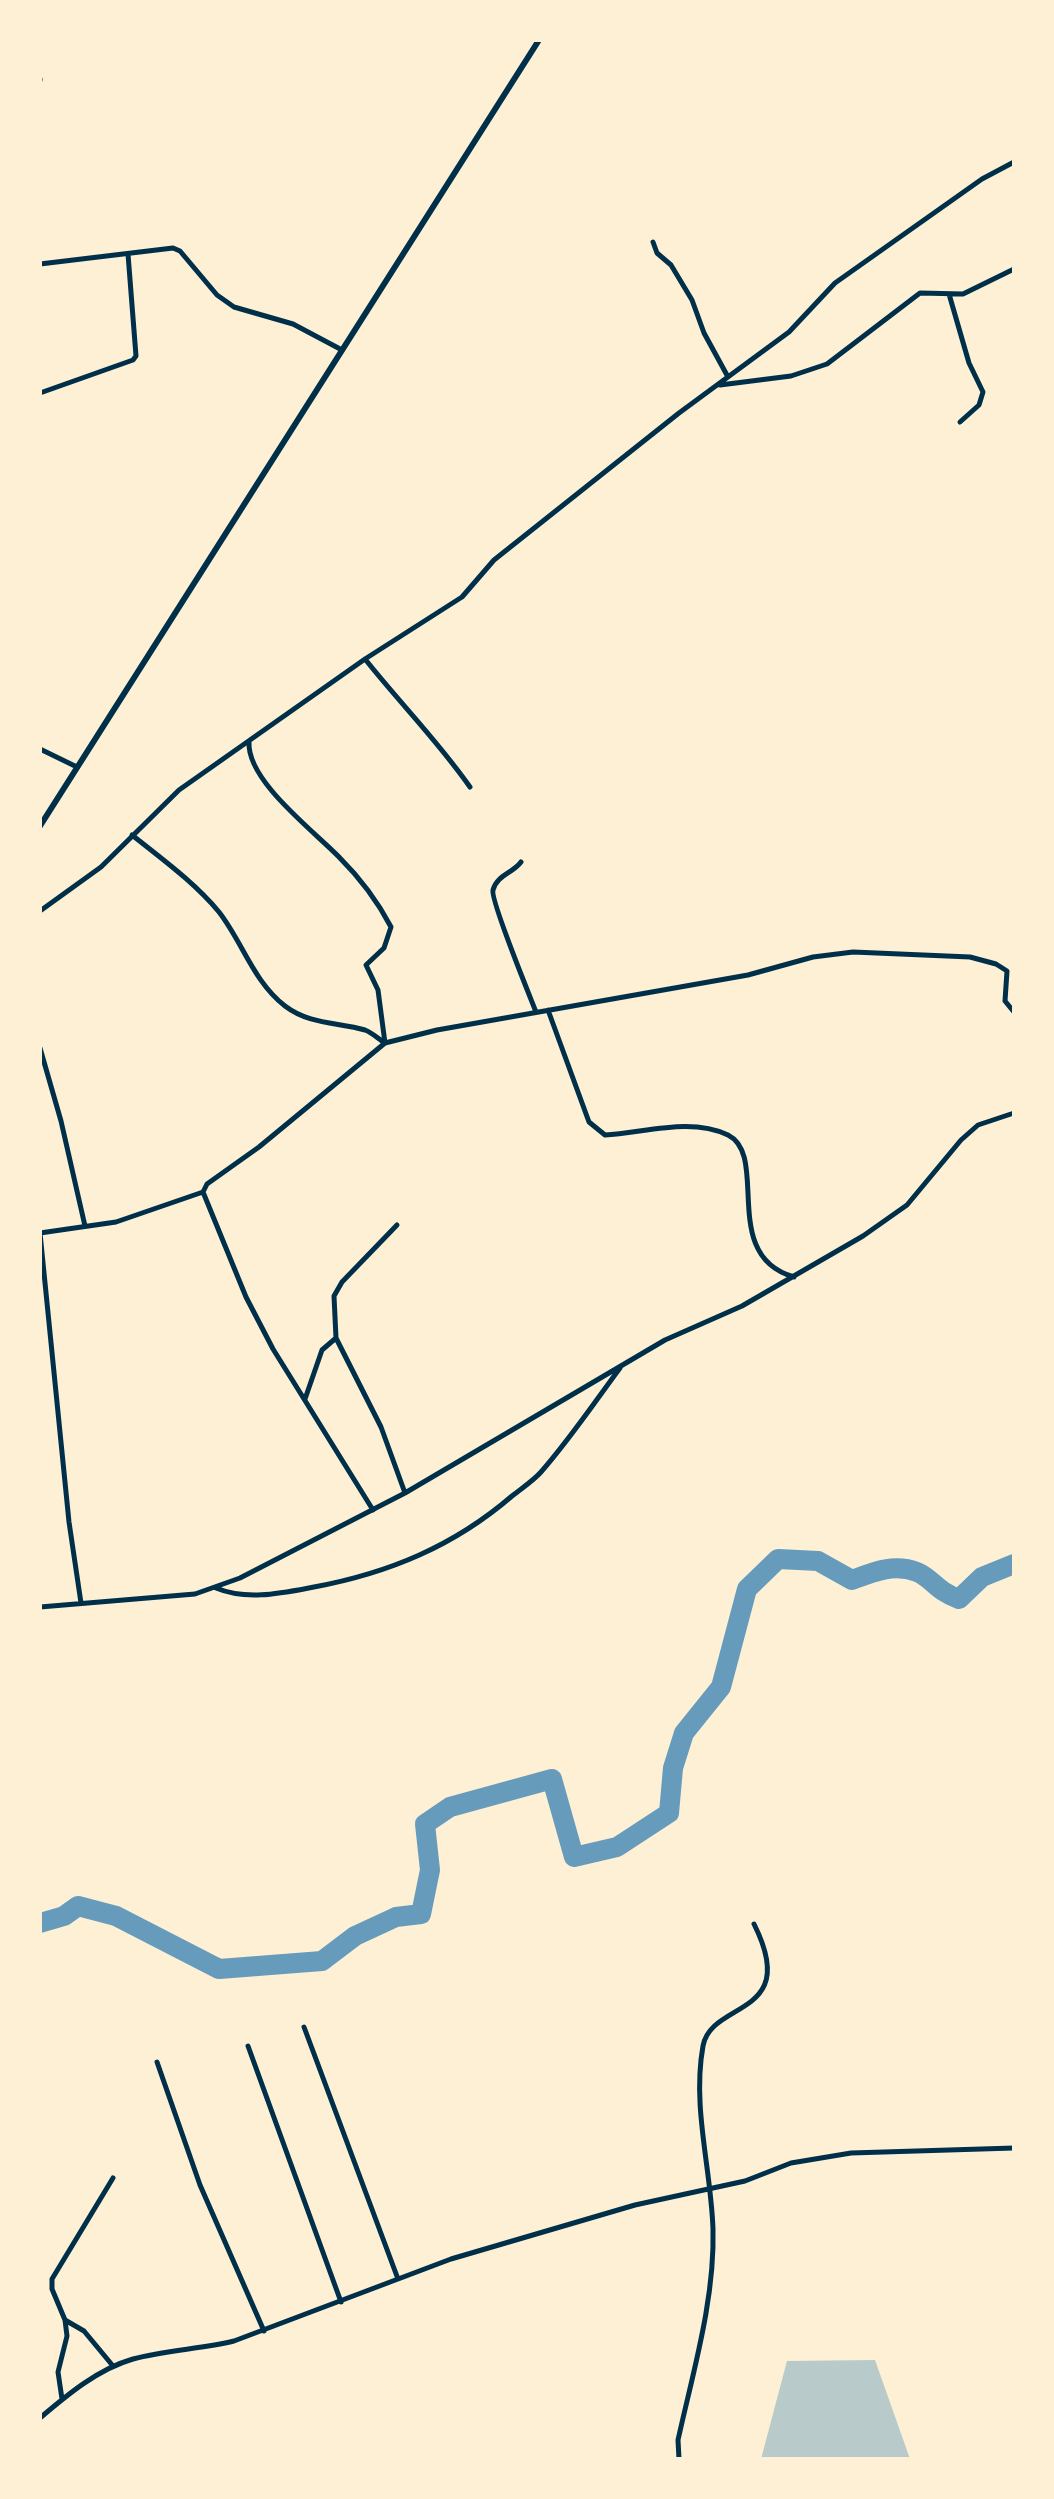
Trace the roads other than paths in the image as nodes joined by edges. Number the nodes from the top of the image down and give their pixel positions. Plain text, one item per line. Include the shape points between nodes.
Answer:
1 (538, 40) edge
2 (1014, 162) edge
3 (653, 242) dead end
4 (128, 254) junction
5 (40, 264) edge
6 (1014, 269) edge
7 (949, 294) junction
8 (342, 350) junction
9 (728, 378) junction
10 (717, 386) junction
11 (40, 392) edge
12 (960, 422) dead end
13 (365, 658) junction
14 (248, 742) junction
15 (40, 749) edge
16 (76, 767) junction
17 (470, 786) dead end
18 (40, 826) edge
19 (132, 835) junction
20 (522, 862) dead end
21 (40, 912) edge
22 (548, 1010) junction
23 (536, 1012) junction
24 (1014, 1012) edge
25 (385, 1043) junction
26 (40, 1048) edge
27 (1014, 1113) edge
28 (203, 1192) junction
29 (397, 1225) dead end
30 (86, 1226) junction
31 (40, 1233) edge
32 (794, 1277) junction
33 (336, 1338) junction
34 (622, 1366) junction
35 (306, 1399) junction
36 (405, 1492) junction
37 (372, 1510) junction
38 (216, 1587) junction
39 (82, 1604) junction
40 (40, 1607) edge
41 (754, 1924) dead end
42 (304, 2027) dead end
43 (248, 2046) dead end
44 (157, 2062) dead end
45 (1014, 2148) edge
46 (113, 2178) dead end
47 (709, 2190) junction
48 (52, 2279) junction
49 (398, 2279) junction
50 (40, 2283) edge
51 (341, 2302) junction
52 (65, 2320) junction
53 (264, 2330) junction
54 (113, 2366) junction
55 (62, 2399) junction
56 (40, 2418) edge
57 (679, 2459) edge

1 - 8 street
2 - 9 street via 835,283 789,332
3 - 9 street via 692,300
4 - 5 street
4 - 8 street via 180,251 234,308 292,324
4 - 11 street via 136,356
6 - 7 street
7 - 10 street via 920,293 827,364
7 - 12 street via 983,392
8 - 16 street
9 - 10 street
10 - 13 street via 494,560 462,597
13 - 14 street
13 - 17 street
14 - 19 street via 179,790
14 - 25 street via 262,776 356,875 391,927 384,948 366,964 378,990
15 - 16 street
16 - 18 street
19 - 21 street
19 - 25 street via 194,884 283,1004 334,1026 366,1030
20 - 23 street via 496,883 492,900
22 - 23 street
22 - 24 street via 853,952 996,964 1006,971 1005,1001
22 - 32 street via 589,1122 605,1135 696,1128 730,1136 746,1164 748,1216 762,1261
23 - 25 street
25 - 28 street
26 - 30 street
27 - 32 street via 978,1125 907,1205
28 - 30 street
28 - 35 street via 246,1297
29 - 33 street via 334,1296
30 - 31 street
31 - 39 street
32 - 34 street
33 - 35 street via 322,1350
33 - 36 street
34 - 36 street
34 - 38 street via 539,1475 446,1544 322,1586 264,1595
35 - 37 street
36 - 37 street
37 - 38 street
38 - 39 street
39 - 40 street
41 - 47 street via 768,1970 763,1988 704,2039 699,2096
42 - 49 street
43 - 51 street
44 - 53 street via 200,2185
45 - 47 street via 819,2157
46 - 48 street
47 - 49 street via 538,2231
47 - 57 street via 712,2261
48 - 50 street
48 - 52 street
49 - 51 street
51 - 53 street
52 - 54 street via 84,2331
52 - 55 street via 58,2372
53 - 54 street
54 - 55 street
55 - 56 street

